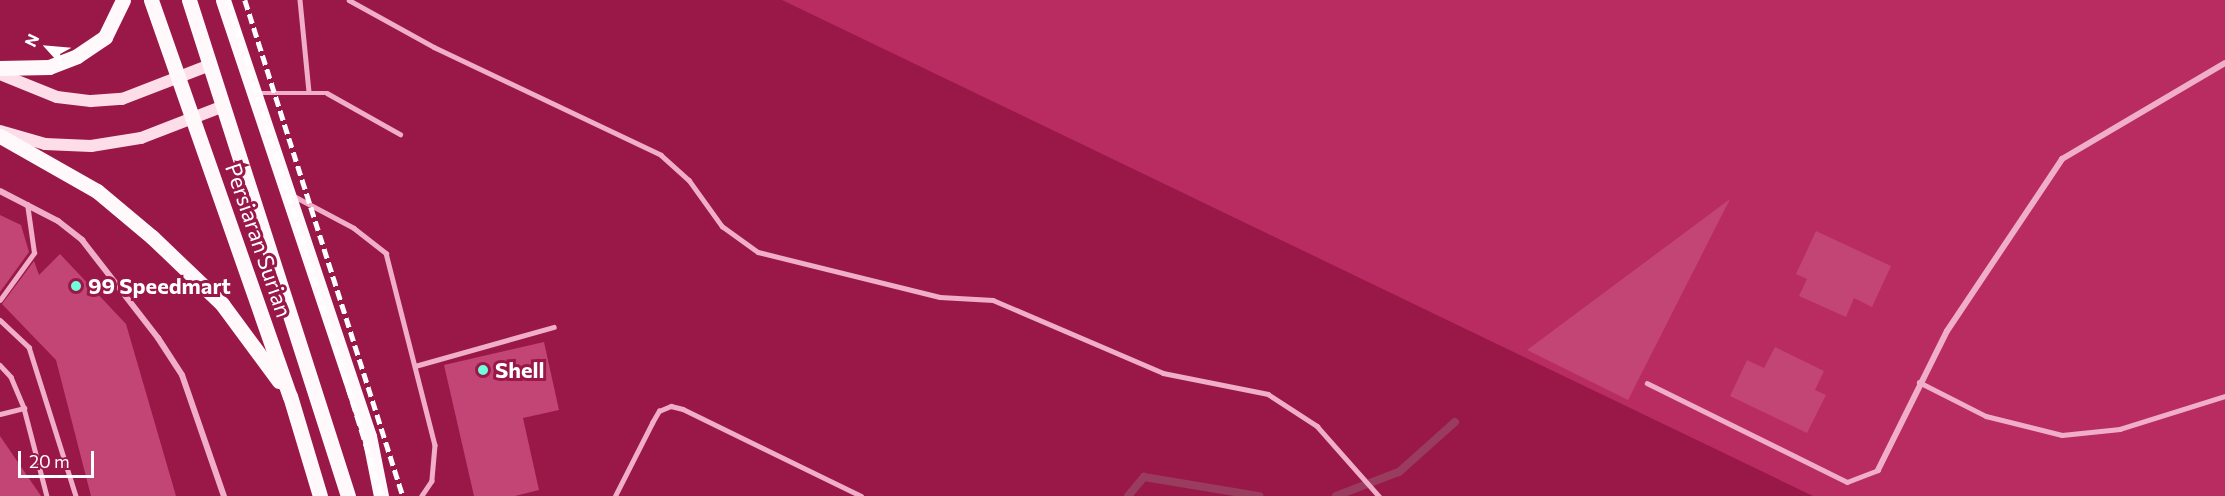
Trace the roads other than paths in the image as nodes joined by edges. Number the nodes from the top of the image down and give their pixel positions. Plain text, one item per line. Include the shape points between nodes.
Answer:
1 (123, 0) edge
2 (151, 0) edge
3 (189, 0) edge
4 (223, 0) edge
5 (300, 0) edge
6 (349, 0) edge
7 (2225, 63) edge
8 (210, 65) junction
9 (0, 68) edge
10 (0, 74) edge
11 (178, 78) junction
12 (309, 91) junction
13 (254, 93) junction
14 (224, 106) junction
15 (193, 119) junction
16 (0, 130) edge
17 (400, 134) dead end
18 (0, 136) edge
19 (0, 191) edge
20 (287, 192) junction
21 (27, 204) junction
22 (0, 300) edge
23 (0, 320) edge
24 (554, 327) dead end
25 (0, 365) edge
26 (415, 366) junction
27 (1919, 382) junction
28 (1647, 383) dead end
29 (290, 396) junction
30 (2225, 396) edge
31 (24, 408) junction
32 (0, 414) edge
33 (1878, 470) joint
34 (47, 496) edge
35 (76, 496) edge
36 (224, 496) edge
37 (320, 496) edge
38 (348, 496) edge
39 (381, 496) edge
40 (422, 496) edge
41 (615, 496) edge
42 (861, 496) edge
43 (1379, 496) edge

1 - 9 main road via 105,37 78,56 49,67
2 - 11 main road, Persiaran Surian
3 - 8 main road
4 - 13 main road, Persiaran Surian
5 - 12 lane
6 - 43 lane via 434,47 661,155 689,180 722,226 758,252 940,297 993,300 1162,373 1268,394 1317,426
7 - 27 street via 2062,159 1947,331
8 - 11 street
8 - 14 main road
10 - 11 street via 57,97 91,101 122,99
11 - 15 main road, Persiaran Surian
12 - 13 lane
12 - 17 lane via 327,93
13 - 20 main road, Persiaran Surian
14 - 15 street
14 - 38 main road
15 - 16 street via 141,138 91,146 45,144
15 - 29 main road, Persiaran Surian
18 - 29 main road via 97,191 152,237 222,304
19 - 21 street
20 - 26 lane via 354,228 386,253
20 - 39 main road, Persiaran Surian via 369,436
21 - 22 lane via 34,253
21 - 36 street via 82,240 159,338 182,375
23 - 35 lane via 29,347
24 - 26 lane
25 - 31 lane via 11,377
26 - 40 lane via 435,445 432,481
27 - 30 lane via 1986,416 2062,435 2120,429
27 - 33 street
28 - 33 lane via 1847,482
29 - 37 main road, Persiaran Surian
31 - 32 lane
31 - 34 lane
41 - 42 lane via 659,411 671,406

